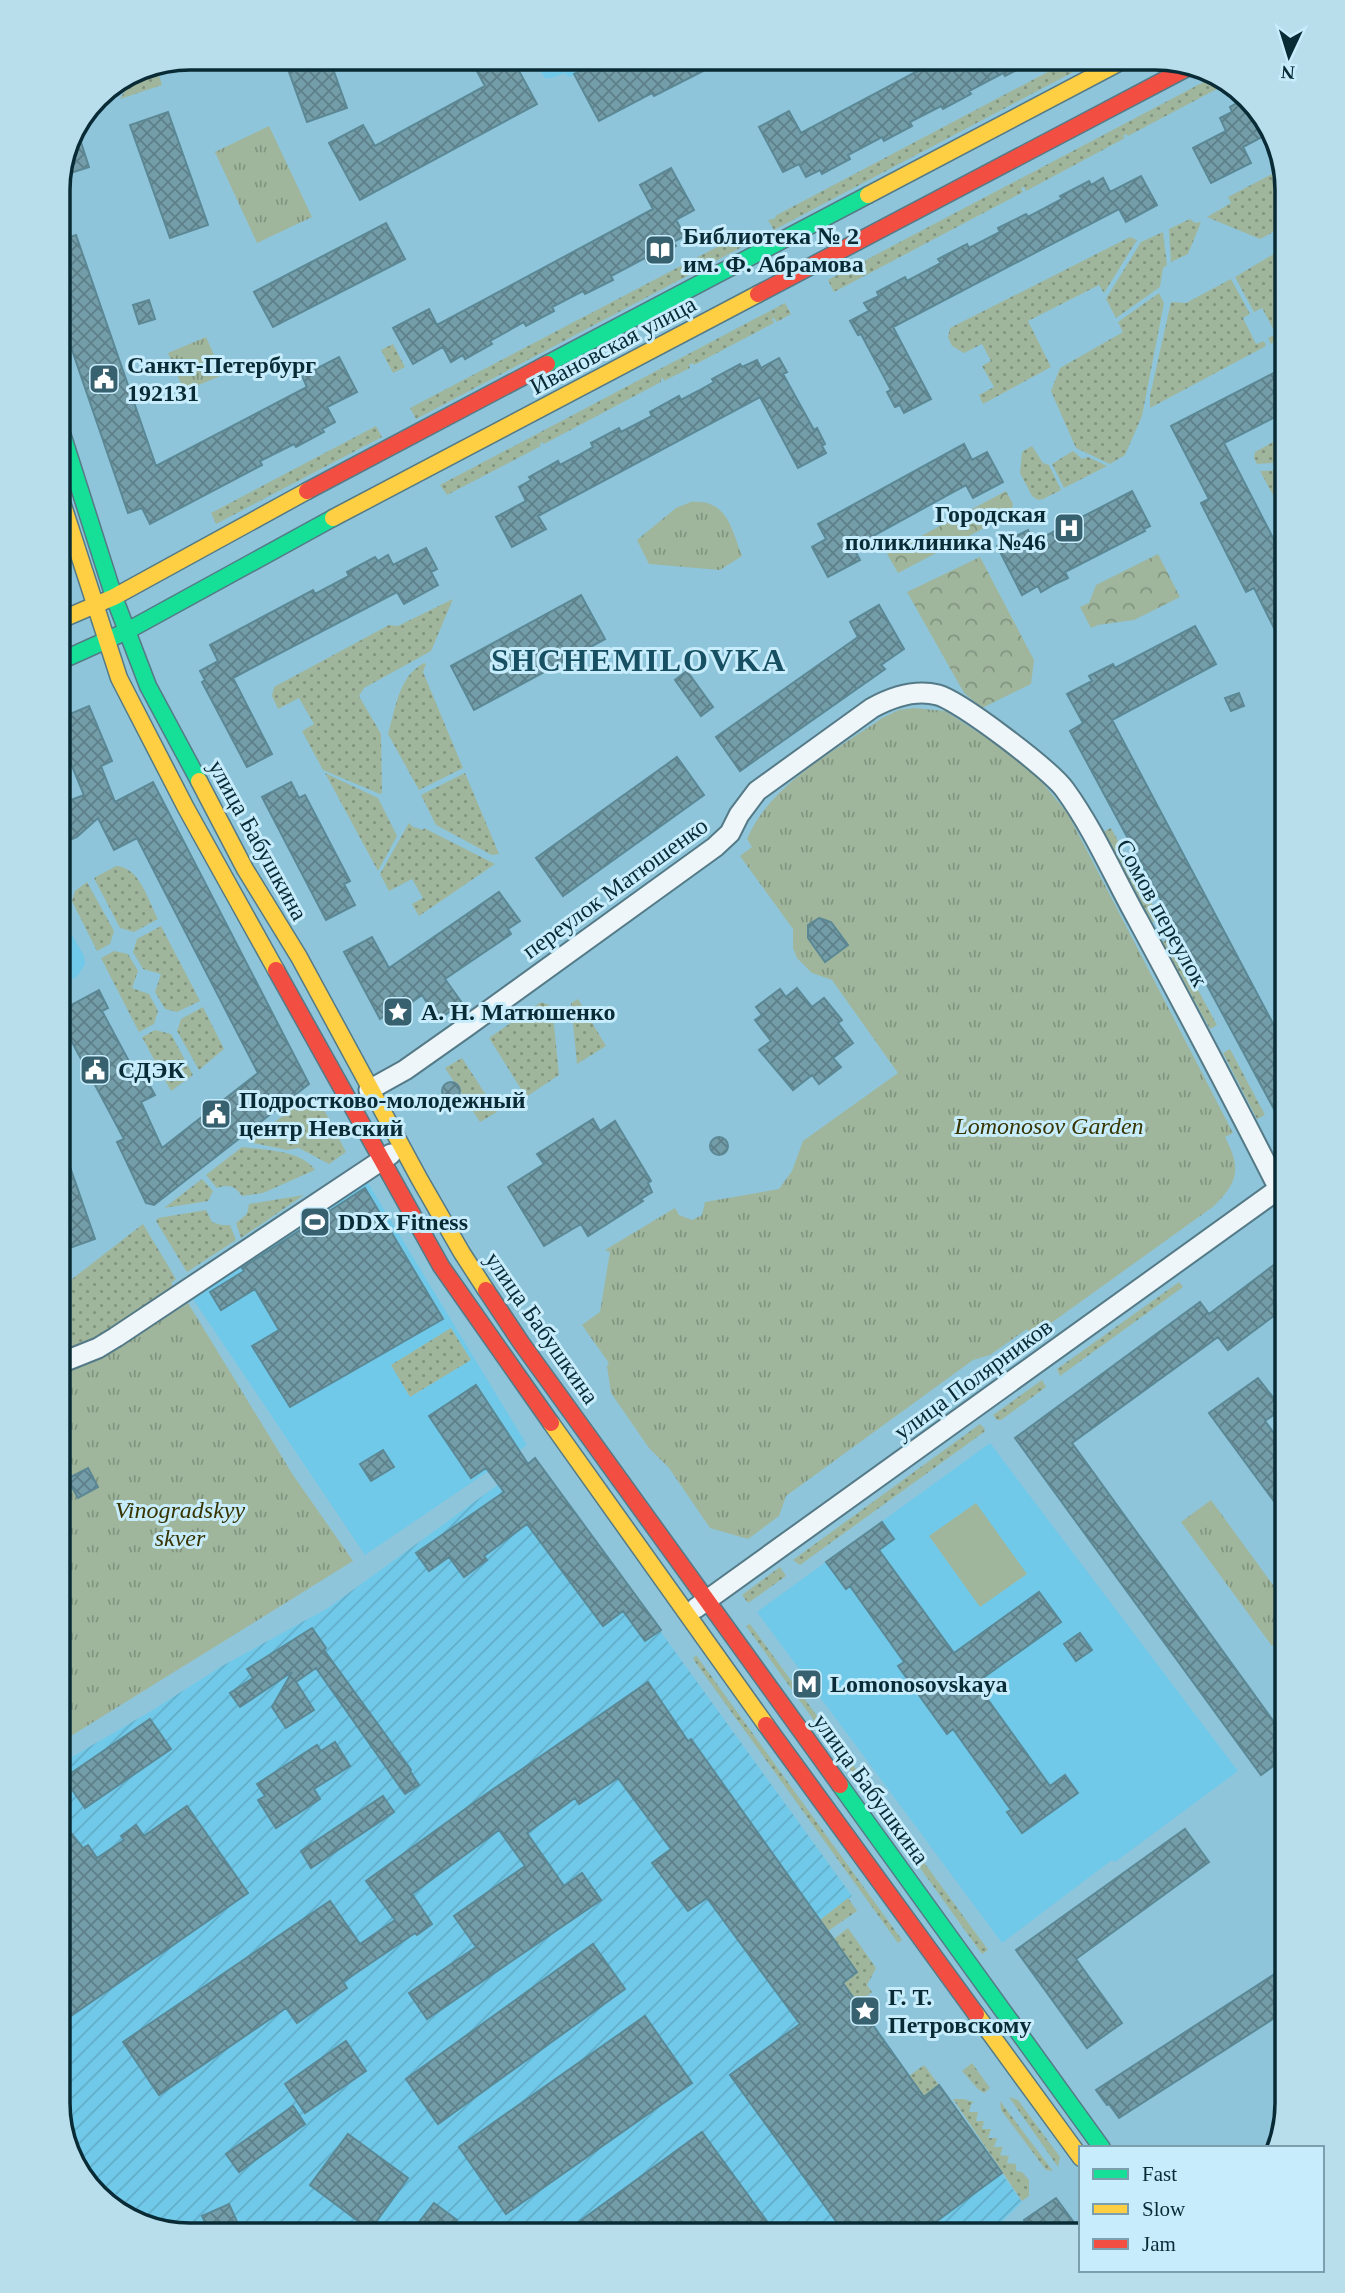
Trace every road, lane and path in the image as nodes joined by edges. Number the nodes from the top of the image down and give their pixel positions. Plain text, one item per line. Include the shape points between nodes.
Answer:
1 (1105, 70) edge
2 (1179, 72) edge
3 (70, 459) edge
4 (70, 528) edge
5 (114, 597) junction
6 (95, 606) junction
7 (70, 616) edge
8 (127, 631) junction
9 (106, 641) junction
10 (70, 657) edge
11 (953, 701) joint
12 (369, 1090) junction
13 (401, 1147) junction
14 (381, 1160) junction
15 (1275, 1171) edge
16 (1275, 1192) edge
17 (70, 1359) edge
18 (706, 1600) junction
19 (687, 1615) junction
20 (1101, 2146) edge
21 (1079, 2155) edge

1 - 5 street, Ивановская улица
2 - 8 street, Ивановская улица
3 - 5 street, улица Бабушкина
4 - 6 street, улица Бабушкина
5 - 6 street, Ивановская улица
5 - 8 street, улица Бабушкина
6 - 7 street, Ивановская улица
6 - 9 street, улица Бабушкина
8 - 9 street, Ивановская улица
8 - 12 street, улица Бабушкина via 154,697
9 - 10 street, Ивановская улица
9 - 14 street, улица Бабушкина via 186,808
11 - 12 street, переулок Матюшенко via 919,693 872,708 757,791 730,833 715,847 405,1070
11 - 15 street, Сомов переулок via 1064,788
12 - 13 street, улица Бабушкина
13 - 14 street
13 - 18 street, улица Бабушкина via 522,1344
14 - 17 street via 116,1337
14 - 19 street, улица Бабушкина via 441,1266
16 - 18 street, улица Полярников
18 - 19 street, улица Полярников
18 - 20 street, улица Бабушкина
19 - 21 street, улица Бабушкина

